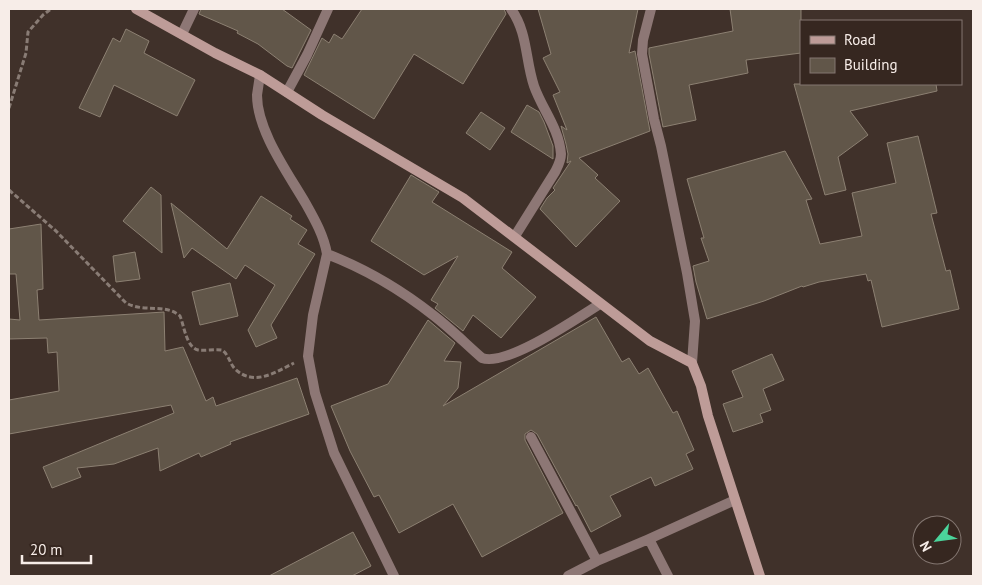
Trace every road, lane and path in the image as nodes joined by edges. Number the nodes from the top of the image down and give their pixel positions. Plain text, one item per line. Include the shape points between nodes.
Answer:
1 (51, 9) edge
2 (136, 9) edge
3 (194, 9) edge
4 (328, 9) edge
5 (511, 9) edge
6 (651, 9) edge
7 (182, 34) junction
8 (260, 75) junction
9 (287, 92) junction
10 (9, 108) edge
11 (9, 190) edge
12 (514, 236) junction
13 (327, 254) junction
14 (600, 304) junction
15 (308, 356) junction
16 (692, 363) junction
17 (531, 438) dead end
18 (735, 500) junction
19 (649, 539) junction
20 (597, 561) junction
21 (394, 576) edge
22 (568, 576) edge
23 (668, 576) edge
24 (760, 576) edge

1 - 10 path via 28,32 26,54
2 - 7 street
3 - 7 street
4 - 9 street
5 - 12 street via 524,34 533,84 552,122 561,153 556,172
6 - 16 street via 642,54 695,321
7 - 8 street
8 - 9 street
8 - 13 street via 257,95 263,122 276,153 319,229
9 - 12 street via 463,198
11 - 15 path via 56,231 126,303 138,308 178,313 194,349 222,350 235,369 255,378 272,374
12 - 14 street
13 - 14 street via 374,274 434,316 488,360 503,357 535,342
13 - 15 street via 313,315
14 - 16 street via 650,341
15 - 21 street via 315,393 334,453
16 - 18 street
17 - 20 street
18 - 19 street
18 - 24 street
19 - 20 street
19 - 23 street
20 - 22 street

